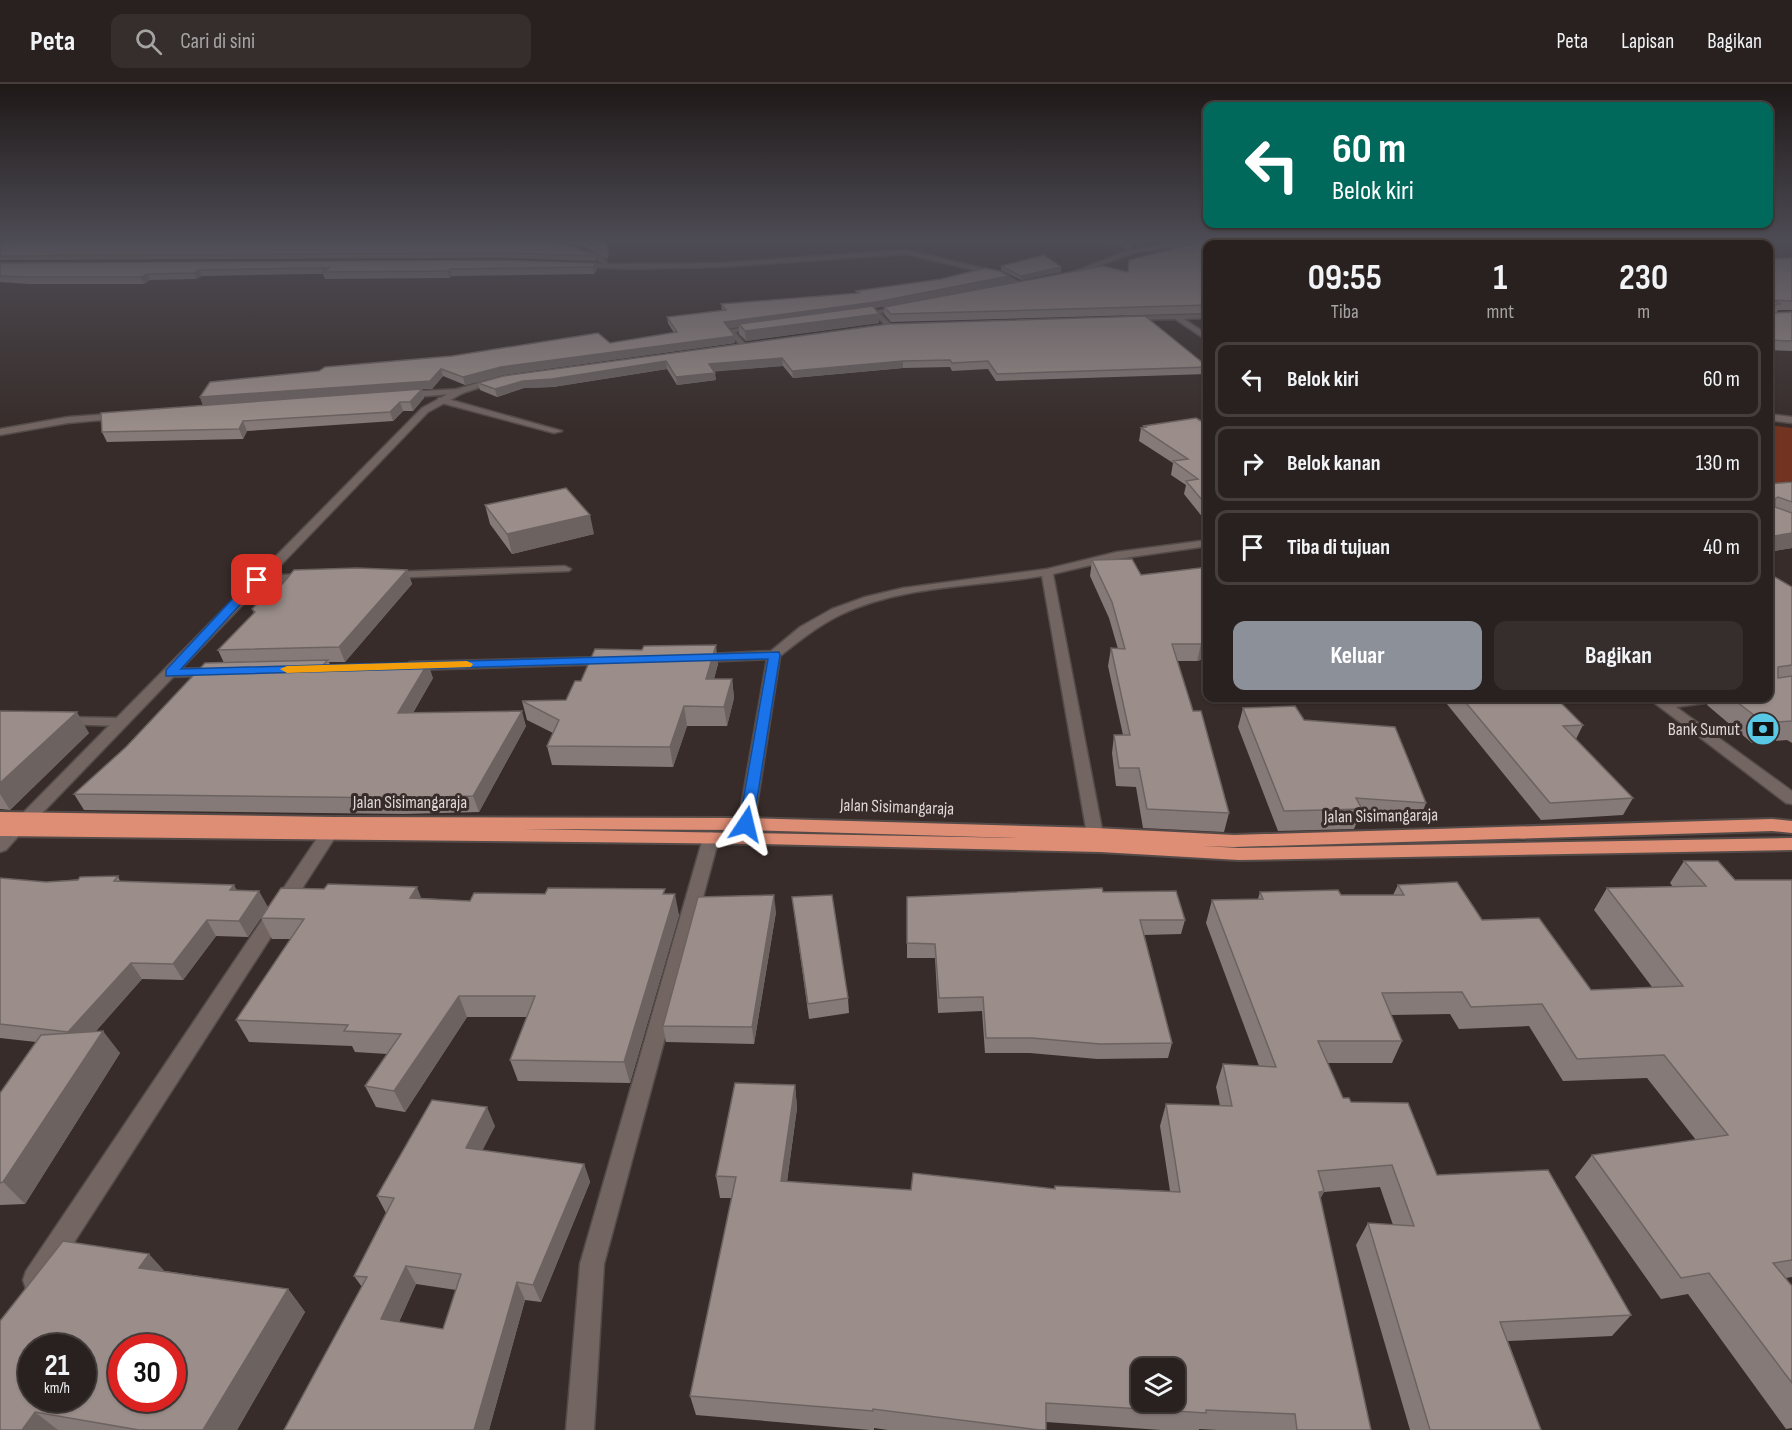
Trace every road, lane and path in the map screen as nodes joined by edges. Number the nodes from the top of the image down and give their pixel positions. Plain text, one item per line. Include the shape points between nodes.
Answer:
1 (909, 306) edge
2 (875, 312) junction
3 (864, 314) edge
4 (1203, 316) edge
5 (1177, 317) junction
6 (1119, 318) edge
7 (765, 326) edge
8 (888, 326) edge
9 (1203, 335) edge
10 (743, 346) edge
11 (514, 378) edge
12 (460, 391) junction
13 (390, 396) edge
14 (441, 400) junction
15 (131, 415) edge
16 (1773, 418) edge
17 (1792, 420) edge
18 (557, 431) dead end
19 (0, 432) edge
20 (1203, 544) edge
21 (565, 568) dead end
22 (1047, 572) junction
23 (376, 575) edge
24 (316, 578) edge
25 (257, 580) junction
26 (774, 655) junction
27 (686, 658) edge
28 (627, 660) edge
29 (393, 666) edge
30 (229, 671) edge
31 (170, 673) junction
32 (1660, 702) edge
33 (47, 721) edge
34 (122, 722) junction
35 (1792, 799) edge
36 (0, 818) edge
37 (746, 824) junction
38 (14, 826) edge
39 (1792, 827) edge
40 (1095, 834) junction
41 (328, 835) junction
42 (711, 838) junction
43 (1792, 844) edge
44 (0, 846) edge
45 (26, 1292) edge
46 (580, 1430) edge

1 - 2 street
2 - 3 street
2 - 8 street
4 - 5 street
5 - 6 street
5 - 9 street
7 - 10 street via 730,330
11 - 12 street
12 - 13 street
12 - 14 street
14 - 18 street
14 - 25 street via 424,410
15 - 19 street via 68,420
16 - 17 street
20 - 22 street via 1104,558
21 - 23 street
22 - 26 street via 879,595 791,638
22 - 40 street
24 - 25 street
25 - 31 street
26 - 27 street
26 - 37 street
28 - 29 street
30 - 31 street
31 - 34 street
32 - 35 street
33 - 34 street
34 - 38 street
36 - 38 highway, Jalan Sisimangaraja
37 - 38 highway, Jalan Sisimangaraja
37 - 40 highway, Jalan Sisimangaraja
38 - 41 highway, Jalan Sisimangaraja
38 - 44 street
39 - 40 highway, Jalan Sisimangaraja via 1234,841
41 - 42 highway, Jalan Sisimangaraja
41 - 45 street
42 - 43 highway, Jalan Sisimangaraja via 1100,846 1239,854
42 - 46 street via 592,1264

